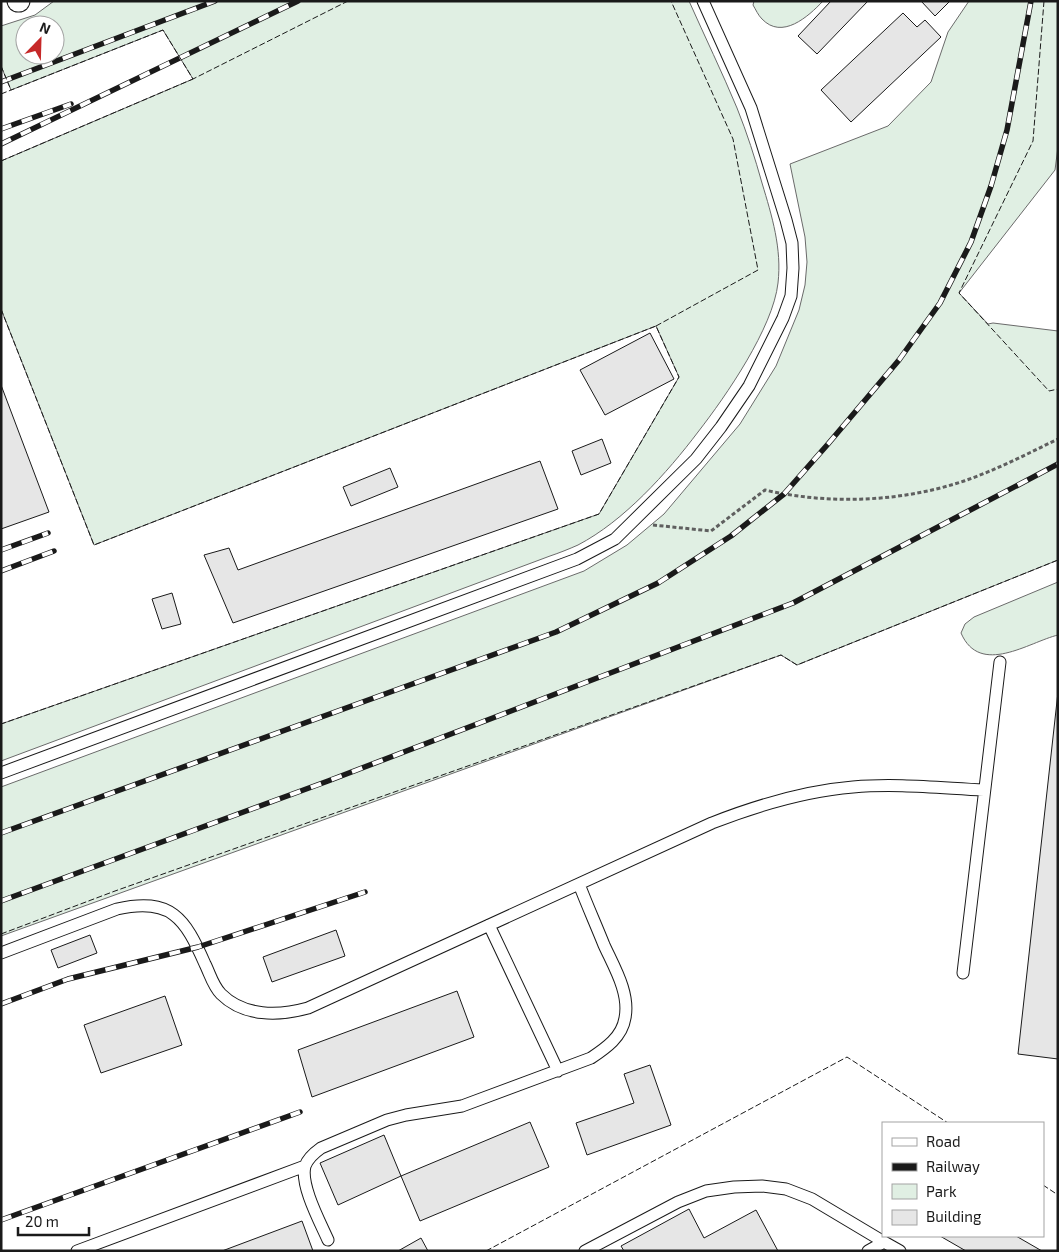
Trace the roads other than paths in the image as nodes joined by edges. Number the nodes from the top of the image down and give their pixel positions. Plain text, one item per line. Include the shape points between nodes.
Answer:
1 (703, 1) edge
2 (1000, 662) dead end
3 (1, 773) edge
4 (984, 790) junction
5 (579, 884) junction
6 (490, 925) junction
7 (1, 953) edge
8 (963, 973) dead end
9 (558, 1070) junction
10 (305, 1166) junction
11 (328, 1240) dead end
12 (884, 1242) junction
13 (77, 1251) edge
14 (585, 1251) edge
15 (868, 1251) edge
16 (900, 1251) edge

1 - 3 lane via 751,108 786,220 792,243 793,268 791,296 783,318 749,386 696,459 615,539 577,559
2 - 4 lane
4 - 5 lane via 855,787 784,799 712,823
4 - 8 lane
5 - 6 lane
5 - 9 lane via 620,982 625,999 625,1018 619,1034 608,1047 591,1058
6 - 7 lane via 308,1008 276,1015 242,1007 221,994 187,927 178,916 162,909 131,906 117,909
6 - 9 lane
9 - 10 lane via 462,1106 387,1120 320,1148
10 - 11 lane via 308,1191
10 - 13 lane
12 - 14 lane via 812,1199 786,1189 762,1186 706,1191 678,1202
12 - 15 lane
12 - 16 lane

